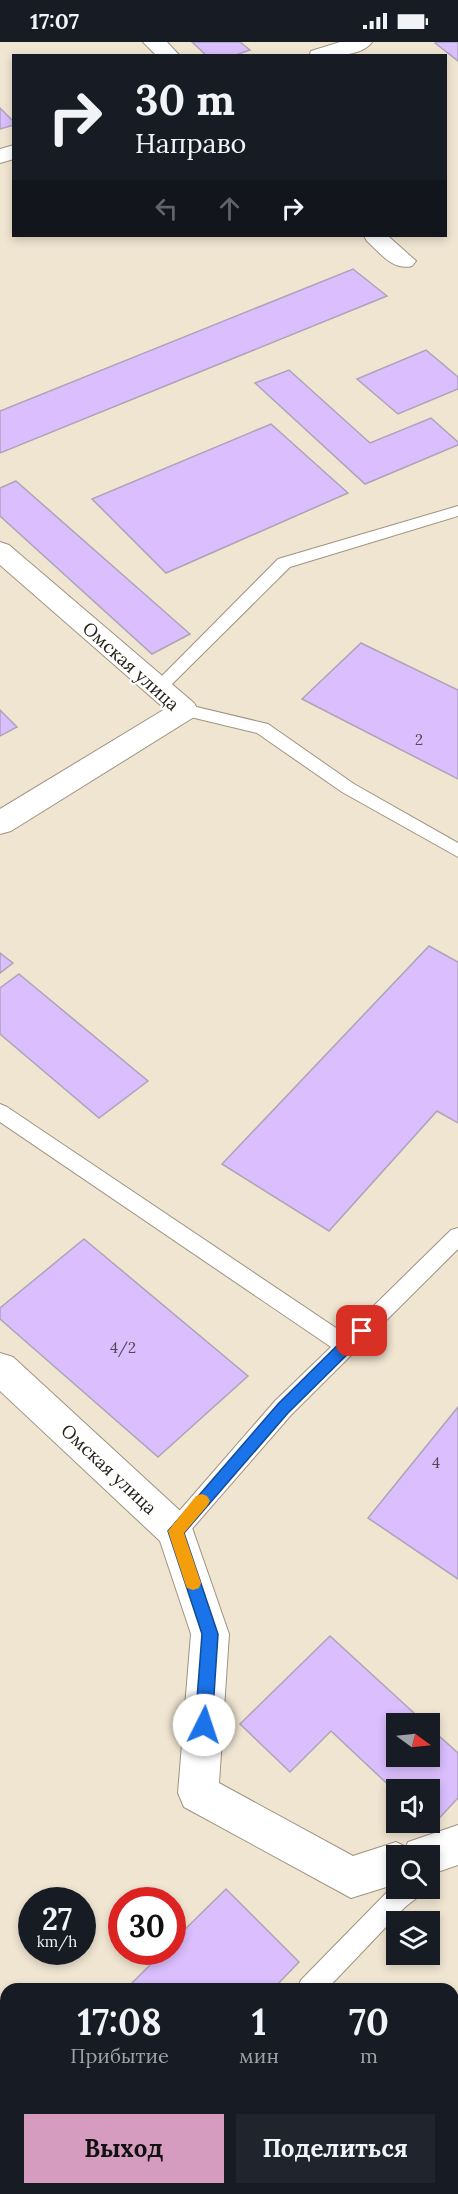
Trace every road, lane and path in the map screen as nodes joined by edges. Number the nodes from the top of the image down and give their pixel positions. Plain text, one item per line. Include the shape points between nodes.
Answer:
1 (154, 42) edge
2 (362, 42) edge
3 (168, 54) edge
4 (325, 54) edge
5 (376, 237) edge
6 (404, 261) dead end
7 (458, 511) edge
8 (0, 551) edge
9 (158, 687) junction
10 (184, 710) junction
11 (0, 823) edge
12 (458, 850) edge
13 (0, 1112) edge
14 (458, 1236) edge
15 (346, 1346) junction
16 (0, 1368) edge
17 (176, 1531) junction
18 (458, 1845) edge
19 (440, 1851) edge
20 (458, 1854) edge
21 (386, 1866) edge
22 (440, 1866) edge
23 (395, 1899) edge
24 (316, 1983) edge

1 - 3 street
2 - 4 street
5 - 6 street
7 - 9 lane via 284,563
8 - 9 street, Омская улица
9 - 10 street, Омская улица
10 - 11 street, Омская улица
10 - 12 lane via 262,728 348,788
13 - 15 lane
14 - 15 lane
15 - 17 lane via 283,1408
16 - 17 street, Омская улица
17 - 21 street, Омская улица via 210,1634 198,1793 351,1877
18 - 19 street
20 - 22 lane
23 - 24 lane

